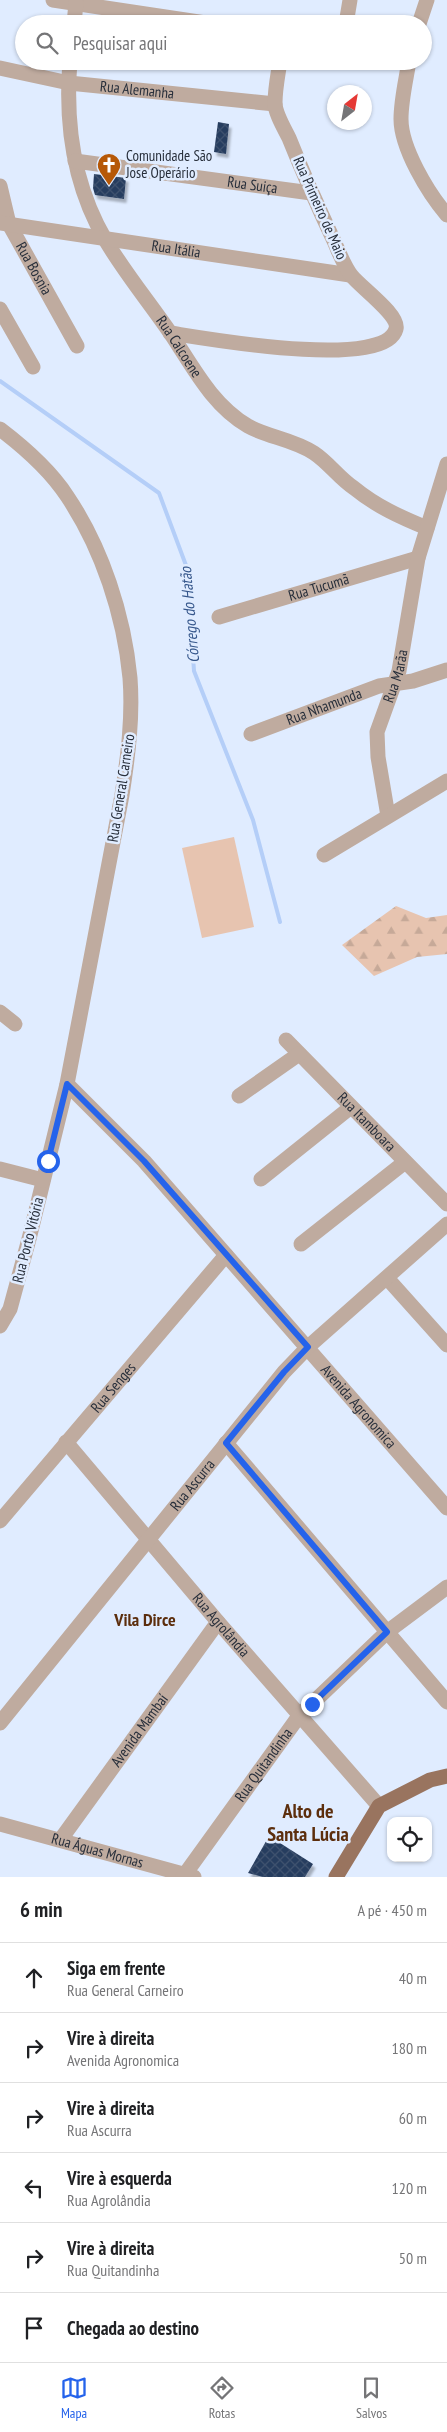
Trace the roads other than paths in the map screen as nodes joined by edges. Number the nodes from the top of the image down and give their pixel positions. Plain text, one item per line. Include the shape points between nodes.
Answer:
1 (54, 0) edge
2 (350, 0) edge
3 (427, 0) edge
4 (76, 3) junction
5 (75, 15) edge
6 (154, 15) edge
7 (348, 15) edge
8 (422, 15) edge
9 (0, 68) edge
10 (70, 70) edge
11 (279, 70) edge
12 (408, 70) edge
13 (69, 83) junction
14 (275, 104) junction
15 (75, 162) junction
16 (0, 186) edge
17 (311, 193) junction
18 (447, 215) edge
19 (5, 223) edge
20 (104, 238) junction
21 (350, 275) junction
22 (0, 309) edge
23 (170, 333) junction
24 (77, 346) dead end
25 (34, 367) dead end
26 (0, 429) edge
27 (447, 464) edge
28 (427, 528) junction
29 (418, 558) junction
30 (219, 617) dead end
31 (447, 670) edge
32 (396, 684) junction
33 (251, 734) dead end
34 (447, 781) edge
35 (388, 816) junction
36 (324, 856) dead end
37 (0, 1012) edge
38 (15, 1024) dead end
39 (286, 1040) dead end
40 (299, 1054) junction
41 (67, 1084) junction
42 (239, 1096) dead end
43 (352, 1107) junction
44 (405, 1162) junction
45 (0, 1170) edge
46 (261, 1179) dead end
47 (43, 1180) junction
48 (447, 1204) edge
49 (447, 1224) edge
50 (301, 1244) dead end
51 (226, 1254) junction
52 (387, 1278) junction
53 (0, 1326) edge
54 (447, 1345) edge
55 (308, 1347) junction
56 (66, 1442) junction
57 (226, 1443) junction
58 (447, 1508) edge
59 (0, 1521) edge
60 (149, 1540) junction
61 (447, 1587) edge
62 (218, 1622) junction
63 (387, 1632) junction
64 (447, 1702) edge
65 (299, 1716) junction
66 (0, 1722) edge
67 (447, 1776) edge
68 (379, 1806) junction
69 (0, 1824) edge
70 (61, 1839) junction
71 (188, 1876) edge
72 (336, 1877) edge

1 - 4 street
2 - 7 street
3 - 8 street
4 - 5 street
4 - 6 street
9 - 13 street, Rua Alemanha
10 - 13 street, Rua Calcoene
11 - 14 street, Rua Primeiro de Maio
12 - 18 street via 401,119 404,135 436,202
13 - 14 street, Rua Alemanha
13 - 15 street, Rua Calcoene
14 - 17 street, Rua Primeiro de Maio
15 - 17 street, Rua Suiça
15 - 20 street, Rua Calcoene via 86,199
16 - 19 street, Rua Bosnia
17 - 21 street, Rua Primeiro de Maio
19 - 20 street, Rua Itália
19 - 24 street, Rua Bosnia
20 - 21 street, Rua Itália
20 - 23 street, Rua Calcoene
21 - 23 street, Rua Primeiro de Maio via 395,321 396,329 390,338 377,344 344,350 308,350
22 - 25 street
23 - 28 street, Rua Calcoene via 210,394 248,426 313,452 352,488 386,511
26 - 41 street, Rua General Carneiro via 54,479 95,546 117,613 130,679 129,750
27 - 28 street, Rua Marãa
28 - 29 street, Rua Marãa
29 - 30 street, Rua Tucumã
29 - 32 street, Rua Marãa
31 - 32 street, Rua Nhamunda
32 - 33 street, Rua Nhamunda via 368,689
32 - 35 street, Rua Marãa via 376,745
34 - 35 street
35 - 36 street
37 - 38 street
39 - 40 street, Rua Itamboara
40 - 42 street
40 - 43 street, Rua Itamboara
41 - 47 street, Rua General Carneiro
41 - 51 street, Avenida Agronomica via 144,1161
43 - 44 street, Rua Itamboara
43 - 46 street
44 - 48 street, Rua Itamboara
44 - 50 street
45 - 47 street
47 - 53 street, Rua Porto Vitória via 10,1308
49 - 52 street, Rua Ascurra
51 - 55 street, Avenida Agronomica
51 - 56 street, Rua Senges
52 - 54 street
52 - 55 street, Rua Ascurra
55 - 57 street, Rua Ascurra
55 - 58 street, Avenida Agronomica
56 - 59 street, Rua Senges
56 - 60 street, Rua Agrolândia
57 - 60 street, Rua Ascurra
57 - 63 street
60 - 62 street, Rua Agrolândia
60 - 66 street, Rua Ascurra
61 - 63 street, Rua Quitandinha
62 - 65 street, Rua Agrolândia
62 - 70 street, Avenida Mambaí
63 - 64 street
63 - 65 street, Rua Quitandinha
65 - 68 street, Rua Agrolândia
65 - 71 street, Rua Quitandinha
67 - 68 main road via 430,1780
68 - 72 main road
69 - 70 street, Rua Águas Mornas
70 - 71 street, Rua Águas Mornas

